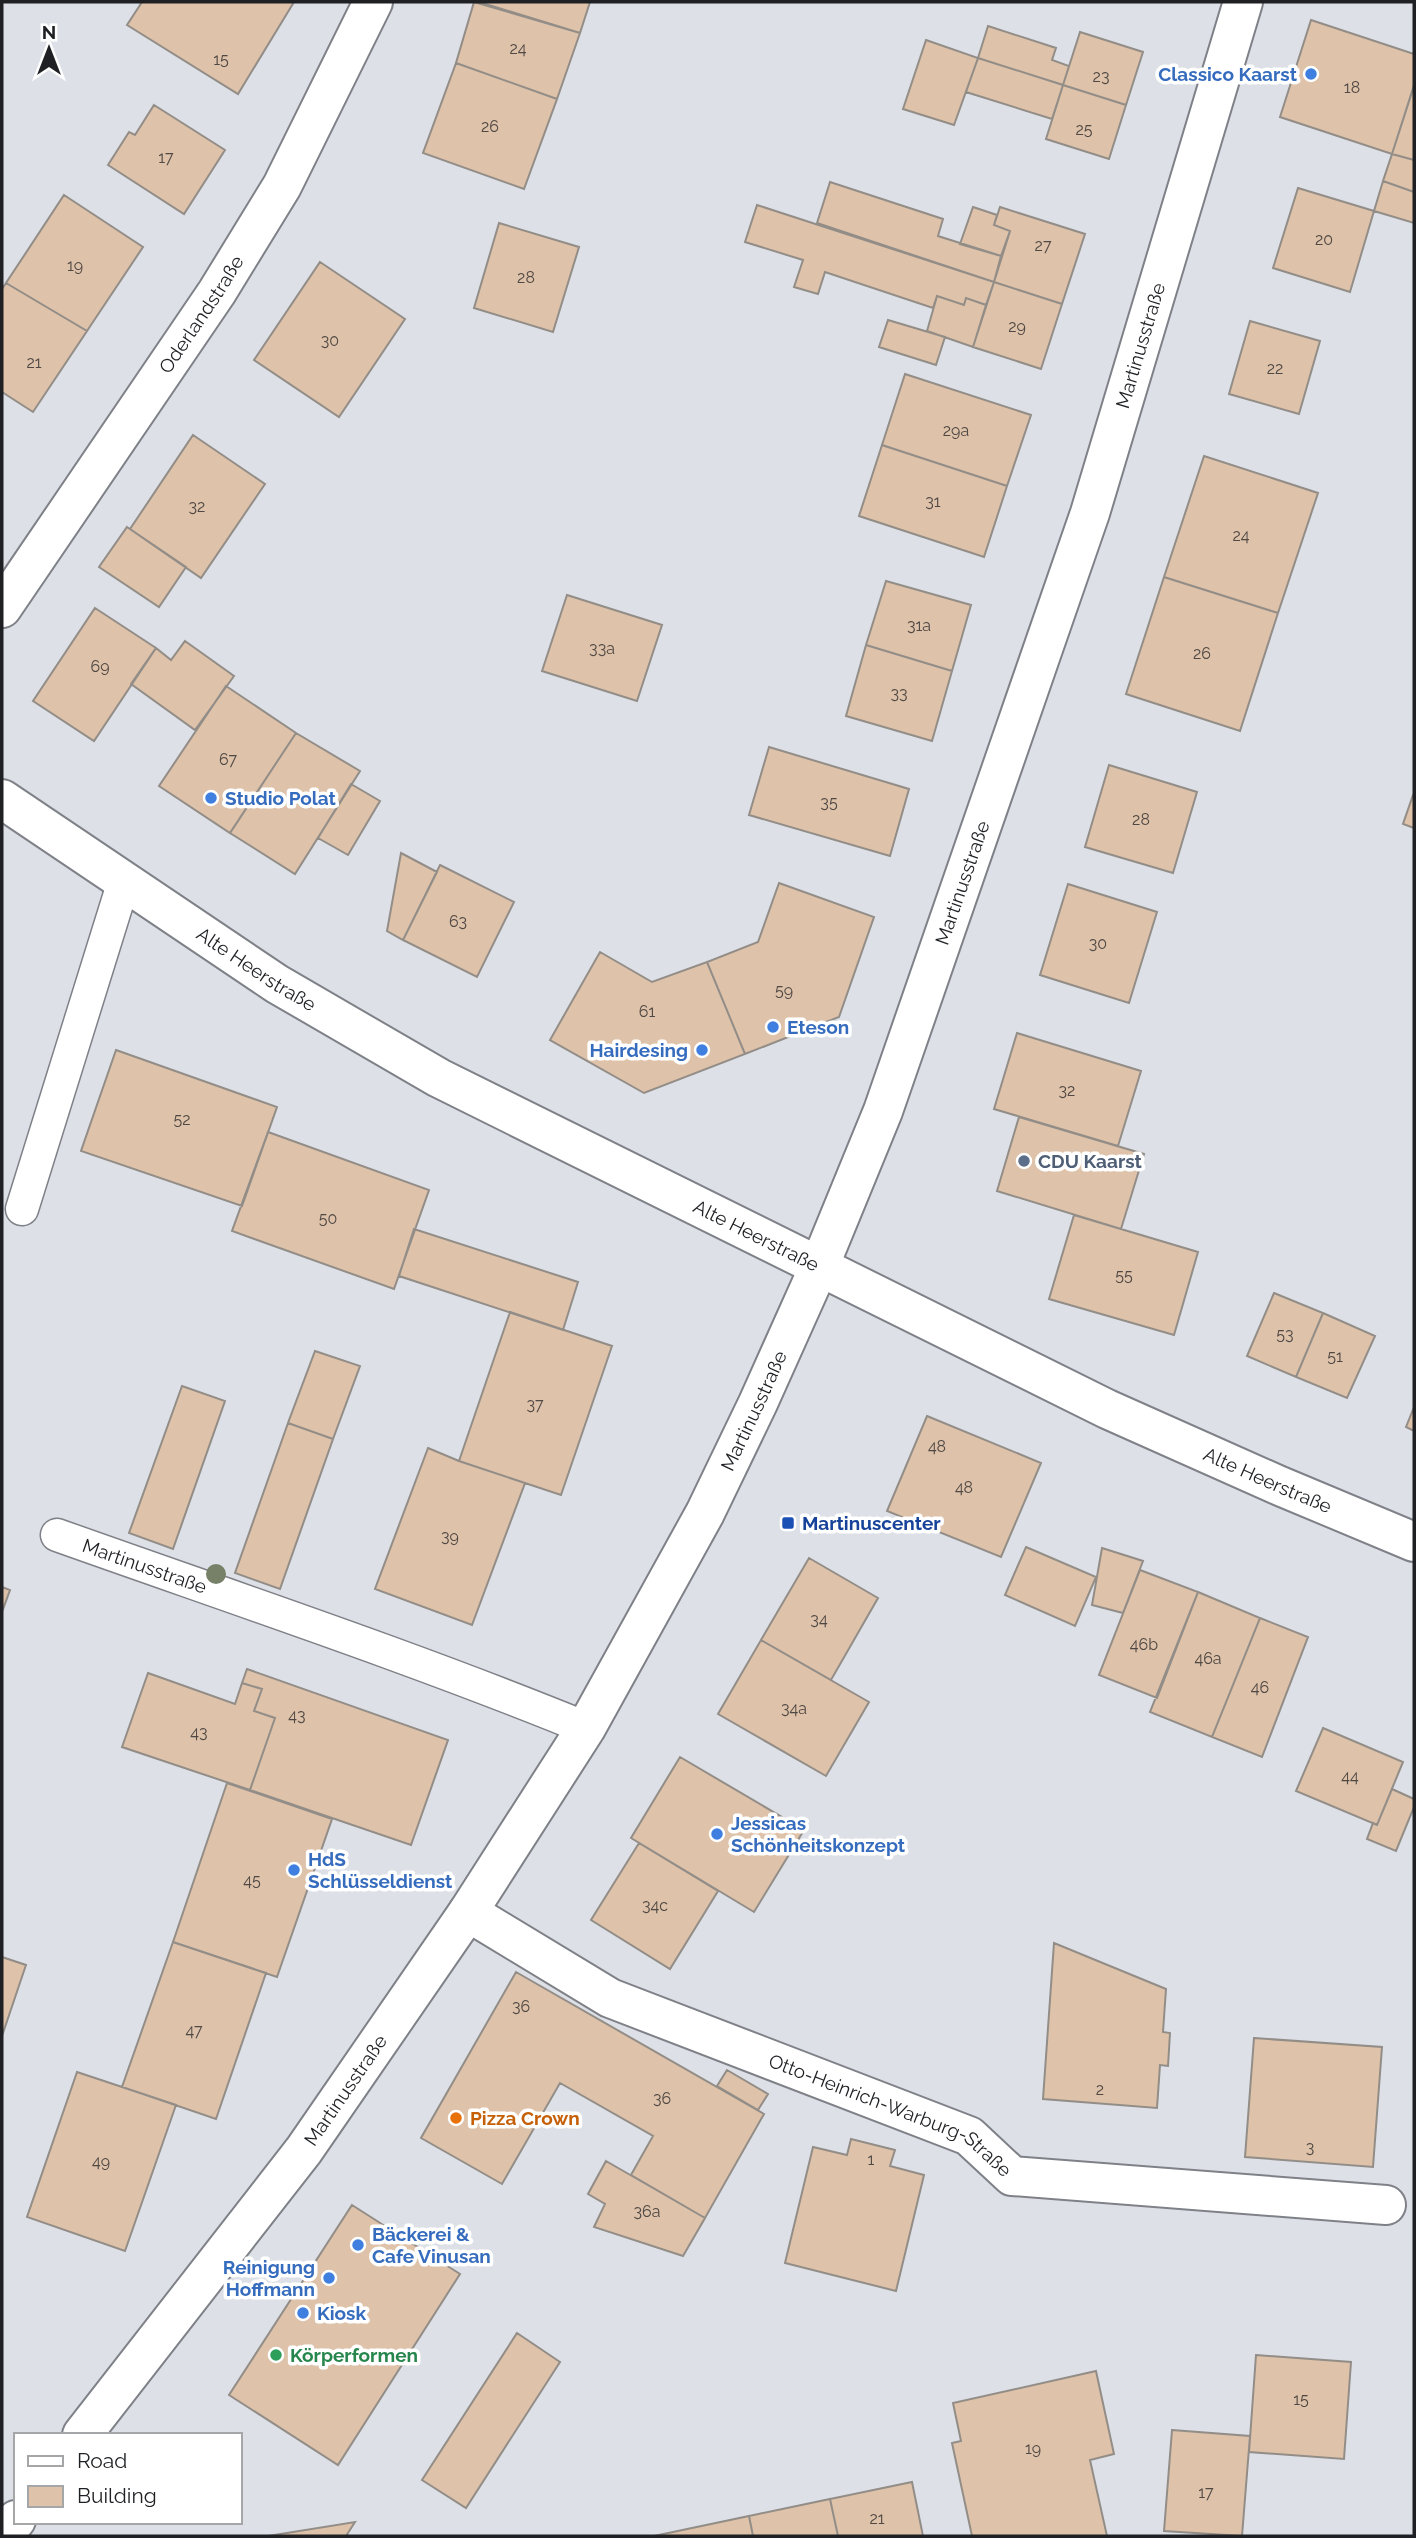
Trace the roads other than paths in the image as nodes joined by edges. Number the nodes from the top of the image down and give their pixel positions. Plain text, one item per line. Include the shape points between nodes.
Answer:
1 (373, 2) edge
2 (1244, 2) edge
3 (2, 608) edge
4 (2, 799) edge
5 (124, 881) junction
6 (22, 1209) dead end
7 (819, 1267) junction
8 (57, 1535) dead end
9 (1414, 1542) edge
10 (586, 1728) junction
11 (468, 1912) junction
12 (1386, 2205) dead end
13 (84, 2433) edge

1 - 3 street, Oderlandstraße via 282,186 217,292
2 - 7 street, Martinusstraße via 1090,513 883,1111
4 - 5 street, Alte Heerstraße
5 - 6 lane
5 - 7 street, Alte Heerstraße via 277,984 439,1078
7 - 9 street, Alte Heerstraße via 1107,1409
7 - 10 street, Martinusstraße via 705,1513
8 - 10 lane, Martinusstraße via 493,1689
10 - 11 street, Martinusstraße
11 - 12 street, Otto-Heinrich-Warburg-Straße via 610,1998 969,2136 1012,2176
11 - 13 street, Martinusstraße via 304,2150

